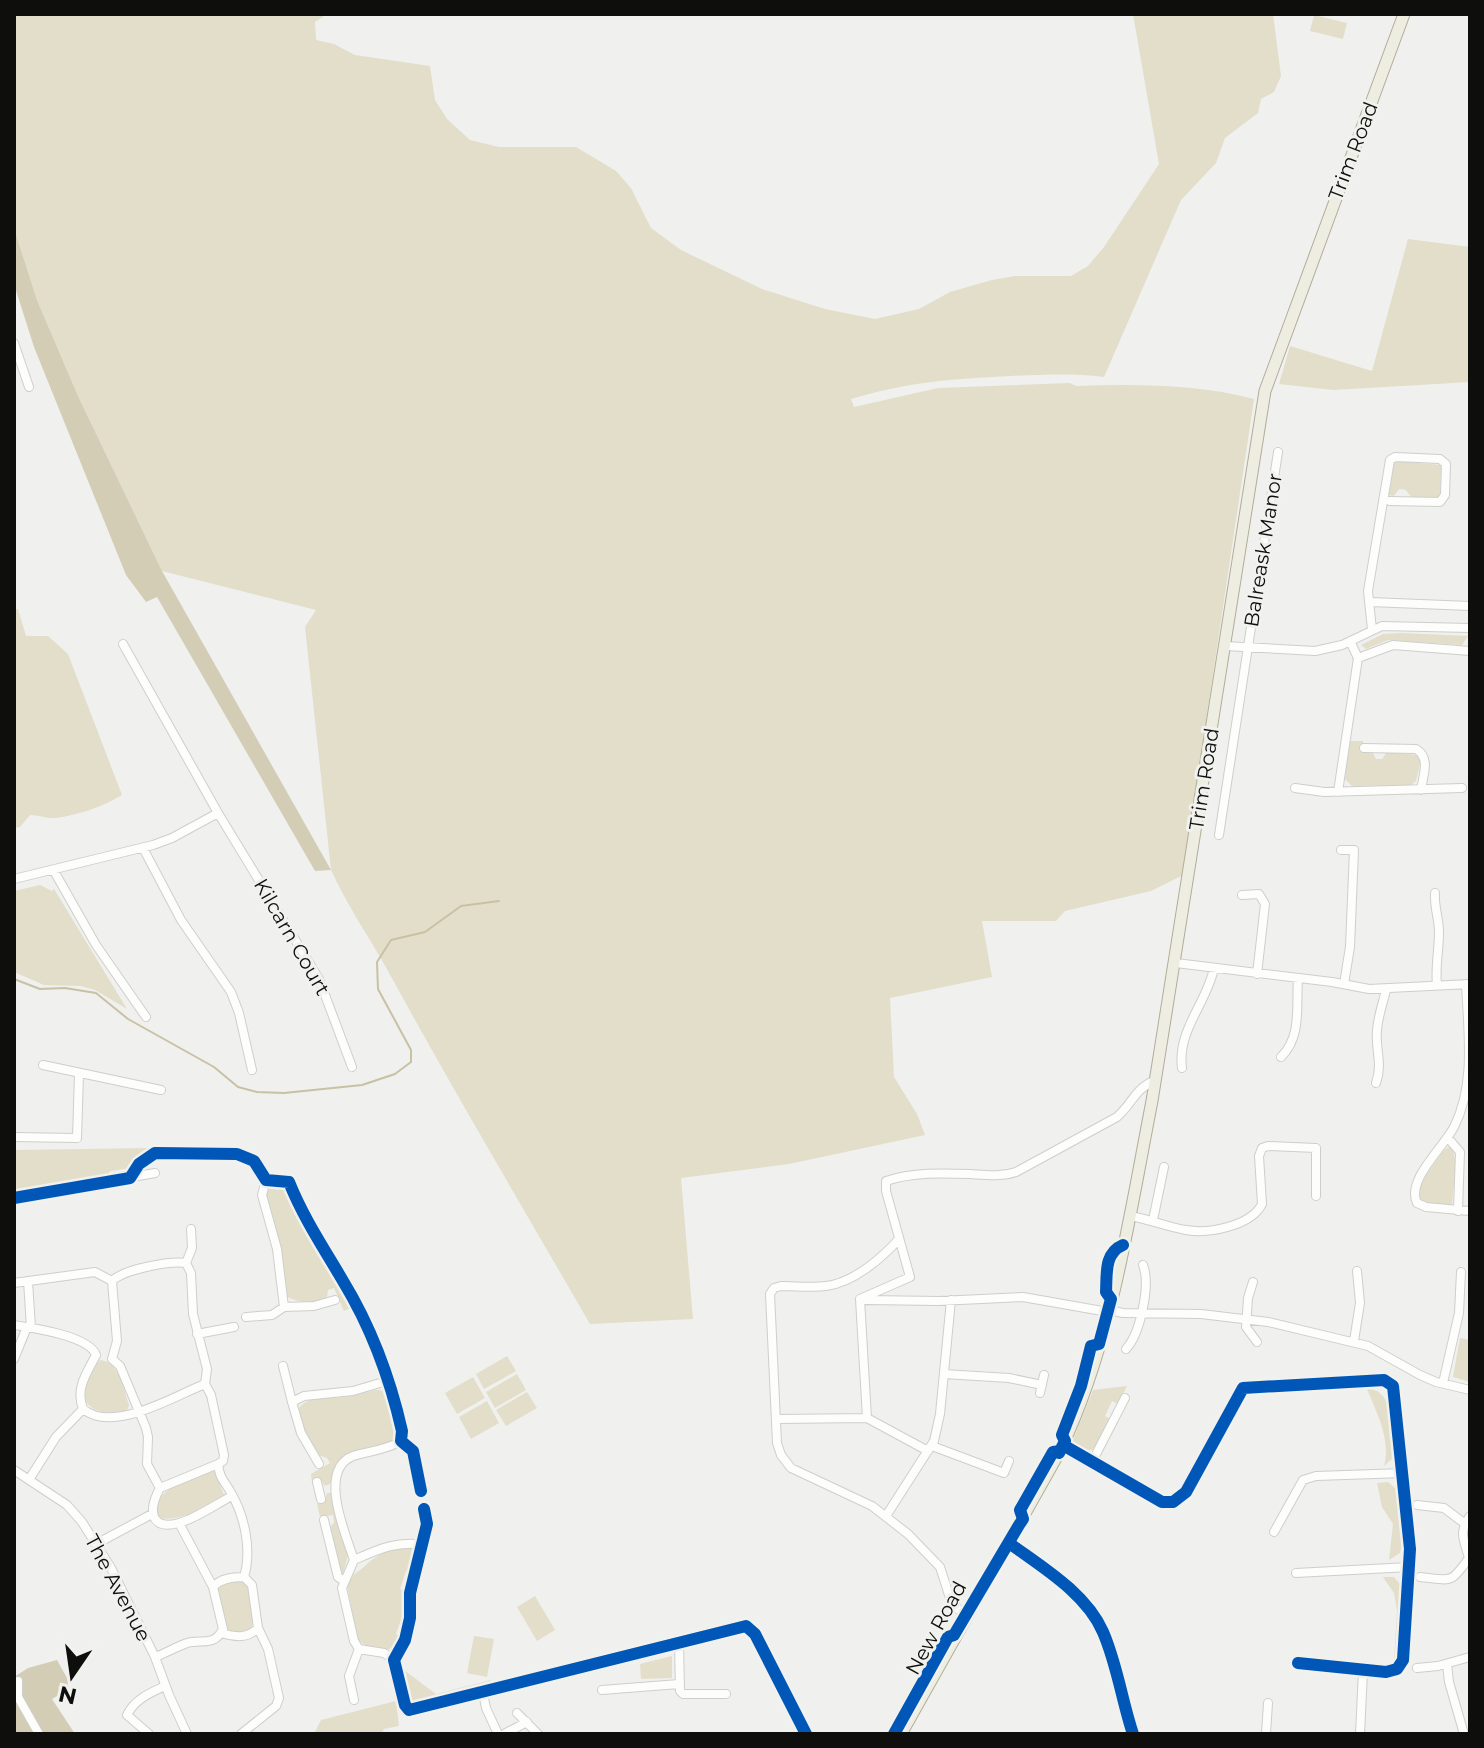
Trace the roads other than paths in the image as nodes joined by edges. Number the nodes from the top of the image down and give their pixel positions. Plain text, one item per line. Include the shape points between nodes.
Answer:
1 (1404, 14) edge
2 (14, 343) edge
3 (29, 387) dead end
4 (1278, 452) dead end
5 (1390, 501) dead end
6 (1370, 602) junction
7 (1470, 606) edge
8 (1470, 628) edge
9 (1372, 630) junction
10 (1350, 641) junction
11 (123, 644) dead end
12 (1225, 646) junction
13 (1248, 647) junction
14 (1470, 651) edge
15 (1358, 658) junction
16 (1364, 748) dead end
17 (1295, 788) dead end
18 (1466, 788) edge
19 (1421, 790) junction
20 (1338, 792) junction
21 (218, 813) junction
22 (1219, 835) dead end
23 (143, 848) junction
24 (1341, 850) dead end
25 (54, 871) junction
26 (14, 879) edge
27 (1435, 893) dead end
28 (1242, 895) dead end
29 (1176, 963) junction
30 (1214, 968) junction
31 (1257, 974) junction
32 (1298, 979) junction
33 (1344, 984) junction
34 (1468, 984) edge
35 (1437, 985) junction
36 (1386, 990) junction
37 (146, 1017) dead end
38 (1281, 1057) dead end
39 (43, 1065) dead end
40 (352, 1067) dead end
41 (1182, 1068) dead end
42 (252, 1070) dead end
43 (79, 1074) junction
44 (1156, 1080) junction
45 (1376, 1083) dead end
46 (161, 1090) dead end
47 (14, 1137) edge
48 (1448, 1138) junction
49 (1164, 1167) dead end
50 (155, 1173) dead end
51 (130, 1178) junction
52 (266, 1180) junction
53 (1316, 1196) dead end
54 (14, 1198) edge
55 (1458, 1211) junction
56 (1470, 1211) edge
57 (1130, 1216) junction
58 (1153, 1220) junction
59 (191, 1229) dead end
60 (899, 1239) junction
61 (186, 1263) junction
62 (1143, 1265) dead end
63 (1357, 1271) dead end
64 (1461, 1272) dead end
65 (28, 1281) junction
66 (112, 1281) junction
67 (1253, 1282) dead end
68 (14, 1283) edge
69 (860, 1299) junction
70 (335, 1300) dead end
71 (951, 1300) junction
72 (284, 1307) junction
73 (1109, 1311) junction
74 (1141, 1313) junction
75 (246, 1317) dead end
76 (1245, 1318) junction
77 (14, 1325) edge
78 (234, 1327) dead end
79 (29, 1328) junction
80 (197, 1334) junction
81 (1354, 1341) junction
82 (1257, 1342) dead end
83 (1126, 1349) dead end
84 (96, 1355) junction
85 (14, 1359) edge
86 (112, 1359) junction
87 (283, 1366) dead end
88 (944, 1374) junction
89 (1044, 1375) dead end
90 (390, 1380) junction
91 (1443, 1383) junction
92 (205, 1384) junction
93 (1470, 1390) edge
94 (1125, 1398) dead end
95 (292, 1402) junction
96 (83, 1409) junction
97 (138, 1413) junction
98 (867, 1418) junction
99 (778, 1419) junction
100 (401, 1441) junction
101 (1063, 1445) junction
102 (930, 1449) junction
103 (1009, 1461) dead end
104 (1092, 1462) junction
105 (218, 1464) junction
106 (319, 1464) dead end
107 (14, 1470) edge
108 (1404, 1473) junction
109 (30, 1478) junction
110 (160, 1488) junction
111 (335, 1488) junction
112 (319, 1491) dead end
113 (421, 1491) dead end
114 (232, 1496) junction
115 (1417, 1505) dead end
116 (424, 1509) dead end
117 (152, 1514) junction
118 (886, 1516) junction
119 (324, 1520) dead end
120 (1467, 1520) edge
121 (179, 1523) junction
122 (1274, 1532) dead end
123 (1009, 1543) junction
124 (96, 1544) junction
125 (423, 1545) junction
126 (1469, 1558) edge
127 (354, 1560) junction
128 (1409, 1567) junction
129 (1296, 1573) dead end
130 (244, 1577) junction
131 (1420, 1577) dead end
132 (344, 1581) junction
133 (213, 1587) junction
134 (965, 1617) junction
135 (258, 1628) junction
136 (221, 1633) junction
137 (679, 1643) junction
138 (359, 1649) junction
139 (155, 1657) junction
140 (1470, 1657) edge
141 (394, 1660) junction
142 (1298, 1663) dead end
143 (1447, 1664) junction
144 (1417, 1668) dead end
145 (1363, 1671) junction
146 (18, 1681) dead end
147 (679, 1684) junction
148 (165, 1686) junction
149 (602, 1690) dead end
150 (483, 1693) junction
151 (726, 1694) dead end
152 (354, 1700) dead end
153 (1268, 1703) dead end
154 (517, 1713) dead end
155 (527, 1722) junction
156 (39, 1734) edge
157 (149, 1734) edge
158 (187, 1734) edge
159 (241, 1734) edge
160 (501, 1734) edge
161 (538, 1734) edge
162 (806, 1734) edge
163 (901, 1734) edge
164 (1133, 1734) edge
165 (1266, 1734) edge
166 (1360, 1734) edge
167 (1464, 1734) edge

1 - 12 main road, Trim Road via 1265,391
2 - 3 street
4 - 13 street, Balreask Manor
5 - 6 street via 1440,502 1446,464 1440,459 1390,460
6 - 7 street
6 - 9 street
8 - 9 street, Balreask Manor via 1394,625
9 - 10 street, Balreask Manor
10 - 13 street, Balreask Manor via 1315,651
10 - 15 street
11 - 21 street, Kilcarn Court
12 - 13 street, Balreask Manor
12 - 29 main road, Trim Road
13 - 22 street
14 - 15 street via 1393,645
15 - 20 street
16 - 19 street via 1421,752 1426,759
17 - 20 street
18 - 19 street
19 - 20 street
21 - 23 street
21 - 40 street, Kilcarn Court via 319,979
23 - 25 street
23 - 42 street via 181,920 231,992
24 - 33 street via 1354,850
25 - 26 street
25 - 37 street
27 - 35 street
28 - 31 street via 1259,894 1265,904
29 - 30 street
29 - 44 main road, Trim Road
30 - 31 street
30 - 41 street via 1181,1050
31 - 32 street
32 - 33 street
32 - 38 street via 1296,1032
33 - 36 street
34 - 35 street
34 - 48 street via 1467,1082
35 - 36 street
36 - 45 street via 1377,1026
39 - 43 street
43 - 46 street
43 - 47 street via 77,1138
44 - 57 main road, Trim Road
44 - 60 street via 1140,1086 1117,1117 1016,1172 886,1181
48 - 55 street via 1460,1152
48 - 55 street via 1419,1177 1414,1196 1426,1207
49 - 58 street
50 - 51 street
51 - 52 street via 155,1153 237,1154 254,1161
51 - 54 street
52 - 72 street via 262,1195 277,1249
52 - 90 street via 289,1182
53 - 58 street via 1314,1146 1268,1146 1259,1156 1262,1204 1249,1219 1191,1231
55 - 56 street
57 - 58 street
57 - 73 main road, Trim Road
59 - 61 street
60 - 69 street via 910,1277
60 - 99 street via 884,1256 841,1281 774,1288 770,1308
61 - 66 street via 130,1272
61 - 80 street
62 - 74 street via 1147,1277
63 - 81 street via 1360,1303
64 - 91 street via 1459,1313
65 - 66 street via 95,1272
65 - 68 street
65 - 79 street
66 - 86 street via 117,1341
67 - 76 street
69 - 71 street
69 - 98 street
70 - 72 street
71 - 73 street via 1023,1297
71 - 88 street
72 - 75 street via 272,1315
73 - 74 street
73 - 101 main road, Trim Road
74 - 76 street
74 - 83 street via 1135,1338
76 - 81 street
76 - 82 street
77 - 79 street
78 - 80 street
79 - 84 street via 87,1343
79 - 85 street
80 - 92 street via 207,1369
81 - 91 street
84 - 86 street
84 - 96 street via 79,1394
86 - 97 street via 120,1366
87 - 95 street
88 - 89 street via 1009,1378 1041,1389
88 - 102 street
90 - 95 street
90 - 100 street
91 - 93 street
92 - 97 street
92 - 105 street via 224,1455
94 - 104 street
95 - 106 street via 301,1433
96 - 97 street via 105,1417
96 - 109 street via 56,1437
97 - 110 street via 148,1437 147,1464
98 - 99 street
98 - 102 street
99 - 118 street via 777,1443 791,1468
100 - 111 street via 346,1460
100 - 113 street via 413,1451
101 - 104 street
101 - 123 main road, Trim Road
102 - 103 street via 1004,1473
102 - 118 street
104 - 108 street via 1162,1502 1173,1502 1186,1492 1243,1388 1384,1380 1395,1390
105 - 110 street
105 - 114 street via 220,1479
107 - 109 street, The Avenue
108 - 122 street via 1303,1480
108 - 128 street
109 - 124 street, The Avenue via 67,1505
110 - 117 street
111 - 112 street
111 - 127 street
114 - 121 street
114 - 130 street via 248,1554
115 - 120 street via 1444,1508
116 - 125 street
117 - 121 street via 158,1521
117 - 124 street
118 - 134 street via 935,1561 951,1601
119 - 132 street via 338,1577
120 - 126 street via 1462,1533
121 - 133 street
123 - 134 main road, New Road
123 - 164 street via 1065,1586 1098,1624
124 - 139 street, The Avenue
125 - 127 street via 405,1542
125 - 141 street via 405,1640
126 - 131 street via 1450,1580
127 - 132 street
128 - 129 street
128 - 145 street via 1403,1660 1393,1671
130 - 133 street
130 - 135 street via 252,1585
132 - 138 street via 348,1620
133 - 136 street
134 - 163 main road, New Road
135 - 136 street via 236,1637
135 - 159 street via 279,1698
136 - 139 street via 210,1642 191,1642
137 - 147 street
137 - 150 street
137 - 162 street via 751,1628
138 - 141 street
138 - 152 street via 349,1676
139 - 148 street, The Avenue
140 - 143 street
141 - 150 street via 409,1710
142 - 145 street
143 - 144 street
143 - 167 street
145 - 166 street
146 - 156 street via 18,1697
147 - 149 street
147 - 151 street via 683,1694
148 - 157 street via 128,1711
148 - 158 street, The Avenue
150 - 160 street
153 - 165 street
154 - 155 street
155 - 160 street
155 - 161 street

